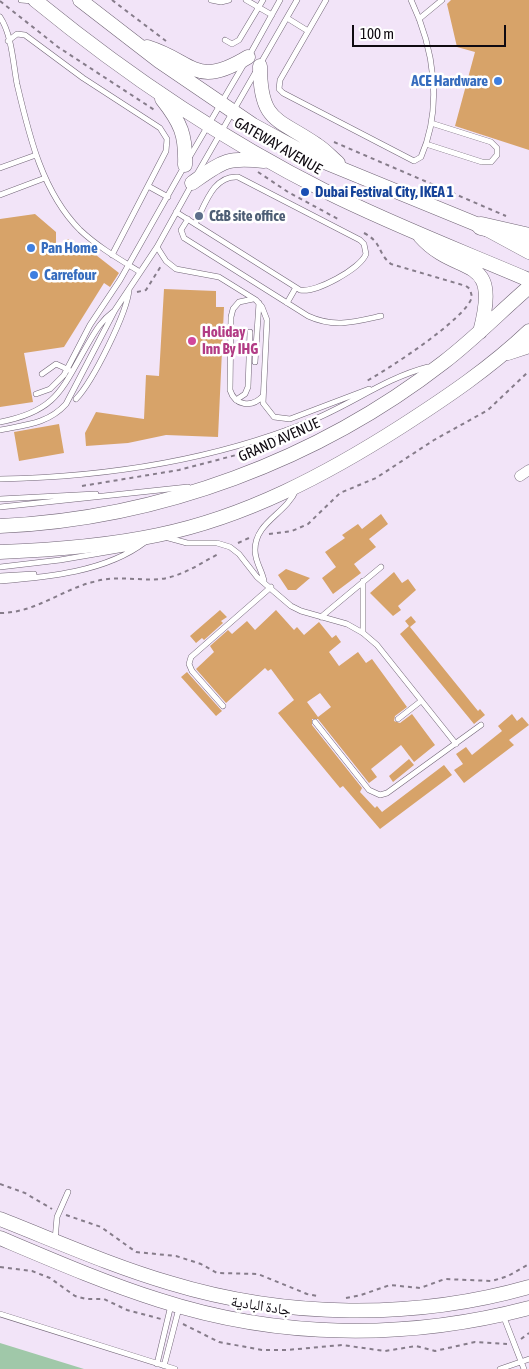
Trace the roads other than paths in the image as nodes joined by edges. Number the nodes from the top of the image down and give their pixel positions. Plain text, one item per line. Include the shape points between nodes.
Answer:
1 (21, 0) edge
2 (36, 0) edge
3 (80, 0) edge
4 (210, 0) edge
5 (229, 0) edge
6 (246, 0) edge
7 (263, 0) edge
8 (280, 0) edge
9 (297, 0) edge
10 (326, 0) edge
11 (411, 0) edge
12 (442, 0) edge
13 (259, 7) junction
14 (272, 15) junction
15 (0, 18) edge
16 (287, 18) junction
17 (420, 19) junction
18 (308, 31) junction
19 (225, 40) dead end
20 (8, 41) junction
21 (136, 44) junction
22 (248, 57) junction
23 (260, 66) junction
24 (154, 88) junction
25 (215, 100) junction
26 (233, 112) junction
27 (431, 123) junction
28 (209, 125) junction
29 (426, 144) junction
30 (36, 155) junction
31 (270, 162) junction
32 (185, 165) junction
33 (0, 168) edge
34 (346, 171) junction
35 (46, 178) junction
36 (192, 183) junction
37 (148, 186) junction
38 (0, 195) edge
39 (168, 196) junction
40 (176, 212) junction
41 (188, 219) junction
42 (195, 224) junction
43 (481, 226) junction
44 (416, 232) junction
45 (529, 237) edge
46 (156, 247) junction
47 (529, 252) edge
48 (112, 255) junction
49 (128, 265) junction
50 (140, 272) junction
51 (529, 280) edge
52 (529, 287) edge
53 (130, 288) junction
54 (295, 288) junction
55 (257, 302) junction
56 (287, 304) junction
57 (115, 310) junction
58 (381, 316) dead end
59 (529, 330) edge
60 (250, 332) dead end
61 (479, 333) junction
62 (529, 346) edge
63 (505, 354) junction
64 (255, 362) dead end
65 (444, 363) junction
66 (70, 370) junction
67 (42, 374) dead end
68 (392, 380) junction
69 (36, 394) dead end
70 (263, 396) junction
71 (76, 399) dead end
72 (236, 400) junction
73 (0, 422) edge
74 (0, 430) edge
75 (0, 479) edge
76 (218, 484) junction
77 (298, 485) junction
78 (161, 490) junction
79 (0, 499) edge
80 (0, 507) edge
81 (0, 526) edge
82 (155, 536) junction
83 (140, 546) junction
84 (0, 552) edge
85 (0, 567) edge
86 (381, 567) dead end
87 (62, 573) junction
88 (0, 576) edge
89 (0, 581) edge
90 (264, 581) junction
91 (363, 581) junction
92 (271, 588) junction
93 (321, 617) junction
94 (363, 633) junction
95 (421, 701) junction
96 (223, 706) dead end
97 (398, 719) dead end
98 (315, 722) dead end
99 (482, 725) dead end
100 (456, 744) junction
101 (68, 1192) dead end
102 (0, 1218) edge
103 (0, 1238) edge
104 (55, 1240) junction
105 (529, 1287) edge
106 (529, 1296) edge
107 (175, 1305) junction
108 (529, 1308) edge
109 (0, 1314) edge
110 (503, 1315) junction
111 (529, 1359) edge
112 (521, 1362) junction
113 (158, 1364) junction
114 (164, 1366) junction
115 (175, 1369) edge
116 (500, 1369) edge
117 (524, 1369) edge

1 - 2 lane
2 - 24 street, GATEWAY AVENUE via 76,33
3 - 21 street, GATEWAY AVENUE
4 - 5 lane
6 - 13 lane
7 - 13 lane
8 - 14 lane
9 - 16 lane
10 - 18 lane
11 - 17 lane
12 - 17 lane
13 - 14 lane
13 - 19 lane via 239,40 232,44
14 - 22 lane
15 - 20 lane
16 - 18 lane
16 - 23 lane
17 - 27 lane via 432,71
18 - 29 lane via 280,80 278,86 283,93 411,161 421,157
20 - 30 lane
20 - 37 lane via 17,34 25,35 163,131 168,147
21 - 22 street via 164,52 188,68 201,72 222,71
21 - 25 street, GATEWAY AVENUE
22 - 25 lane
23 - 26 lane
23 - 34 street via 261,96 273,118 319,146
24 - 28 street, GATEWAY AVENUE
24 - 32 street via 182,129
25 - 26 street, GATEWAY AVENUE
25 - 28 street via 209,110
26 - 28 lane
26 - 34 street, GATEWAY AVENUE via 298,150
27 - 29 lane
27 - 29 lane via 491,142 497,148 497,155 491,162 482,162
28 - 31 street, GATEWAY AVENUE
28 - 32 lane
28 - 36 lane
30 - 33 lane
30 - 35 lane
31 - 36 street via 226,161
31 - 44 street, GATEWAY AVENUE via 339,198
32 - 39 lane
34 - 43 street, GATEWAY AVENUE
35 - 38 lane
35 - 48 lane via 57,202 71,220
36 - 40 lane
37 - 39 lane
37 - 48 lane
39 - 49 lane
40 - 41 lane
40 - 46 lane
41 - 42 lane
41 - 56 lane via 181,230 184,238
42 - 54 lane
42 - 54 lane via 215,185 228,177 238,177 364,244 363,260 343,274 314,290
43 - 45 highway
43 - 47 street, GATEWAY AVENUE
44 - 51 street, GATEWAY AVENUE
44 - 61 street via 431,247 468,267 482,280 487,298
46 - 50 lane
46 - 55 lane via 179,271 219,277
48 - 49 lane
49 - 50 lane
49 - 66 lane via 90,325
50 - 53 lane
52 - 61 street, GRAND AVENUE
53 - 57 lane
53 - 71 lane via 125,310 87,385
54 - 56 lane
55 - 64 lane
55 - 70 lane via 265,311 267,320
55 - 72 lane via 243,300 231,313 230,390
56 - 58 lane via 327,323 347,324
57 - 66 lane via 98,326
57 - 74 lane via 70,398 61,409 37,423
59 - 63 street
60 - 72 lane via 248,387 245,394
61 - 65 street, GRAND AVENUE
62 - 63 street
63 - 77 street via 412,420 339,465
65 - 68 lane
65 - 76 street, GRAND AVENUE via 365,416 330,435
66 - 67 lane via 56,364
66 - 69 lane via 55,385
66 - 73 lane via 57,396 42,408
68 - 70 lane via 285,420 270,414 263,403
68 - 75 lane via 306,423 215,451 114,471
70 - 72 lane via 251,404
76 - 78 lane
76 - 81 street, GRAND AVENUE via 100,515
77 - 82 street via 230,514
77 - 90 lane via 290,502 258,536 256,557
78 - 79 lane
78 - 80 lane
82 - 83 lane
82 - 84 street via 68,548
82 - 90 lane via 187,543 223,545 239,554 255,575
83 - 85 lane
83 - 87 lane via 106,562
86 - 91 lane
87 - 88 lane
87 - 89 lane
90 - 92 lane
91 - 93 lane
91 - 94 lane
92 - 93 lane via 296,609
92 - 96 lane via 191,657 192,671
93 - 94 lane via 347,624
94 - 95 lane via 377,645
95 - 97 lane
95 - 100 lane
98 - 100 lane via 369,790 380,795
99 - 100 lane
101 - 104 lane via 55,1226
102 - 104 street, جادة البادية
103 - 107 street, جادة البادية via 110,1283
104 - 105 street, جادة البادية via 169,1283 231,1298 294,1308 422,1307
106 - 110 street via 508,1302
107 - 110 street, جادة البادية via 253,1323 350,1331 424,1328
107 - 113 lane
107 - 114 lane
108 - 110 street, جادة البادية
109 - 113 lane
110 - 112 lane
111 - 112 lane
112 - 116 lane
112 - 117 lane
113 - 114 lane
114 - 115 lane

